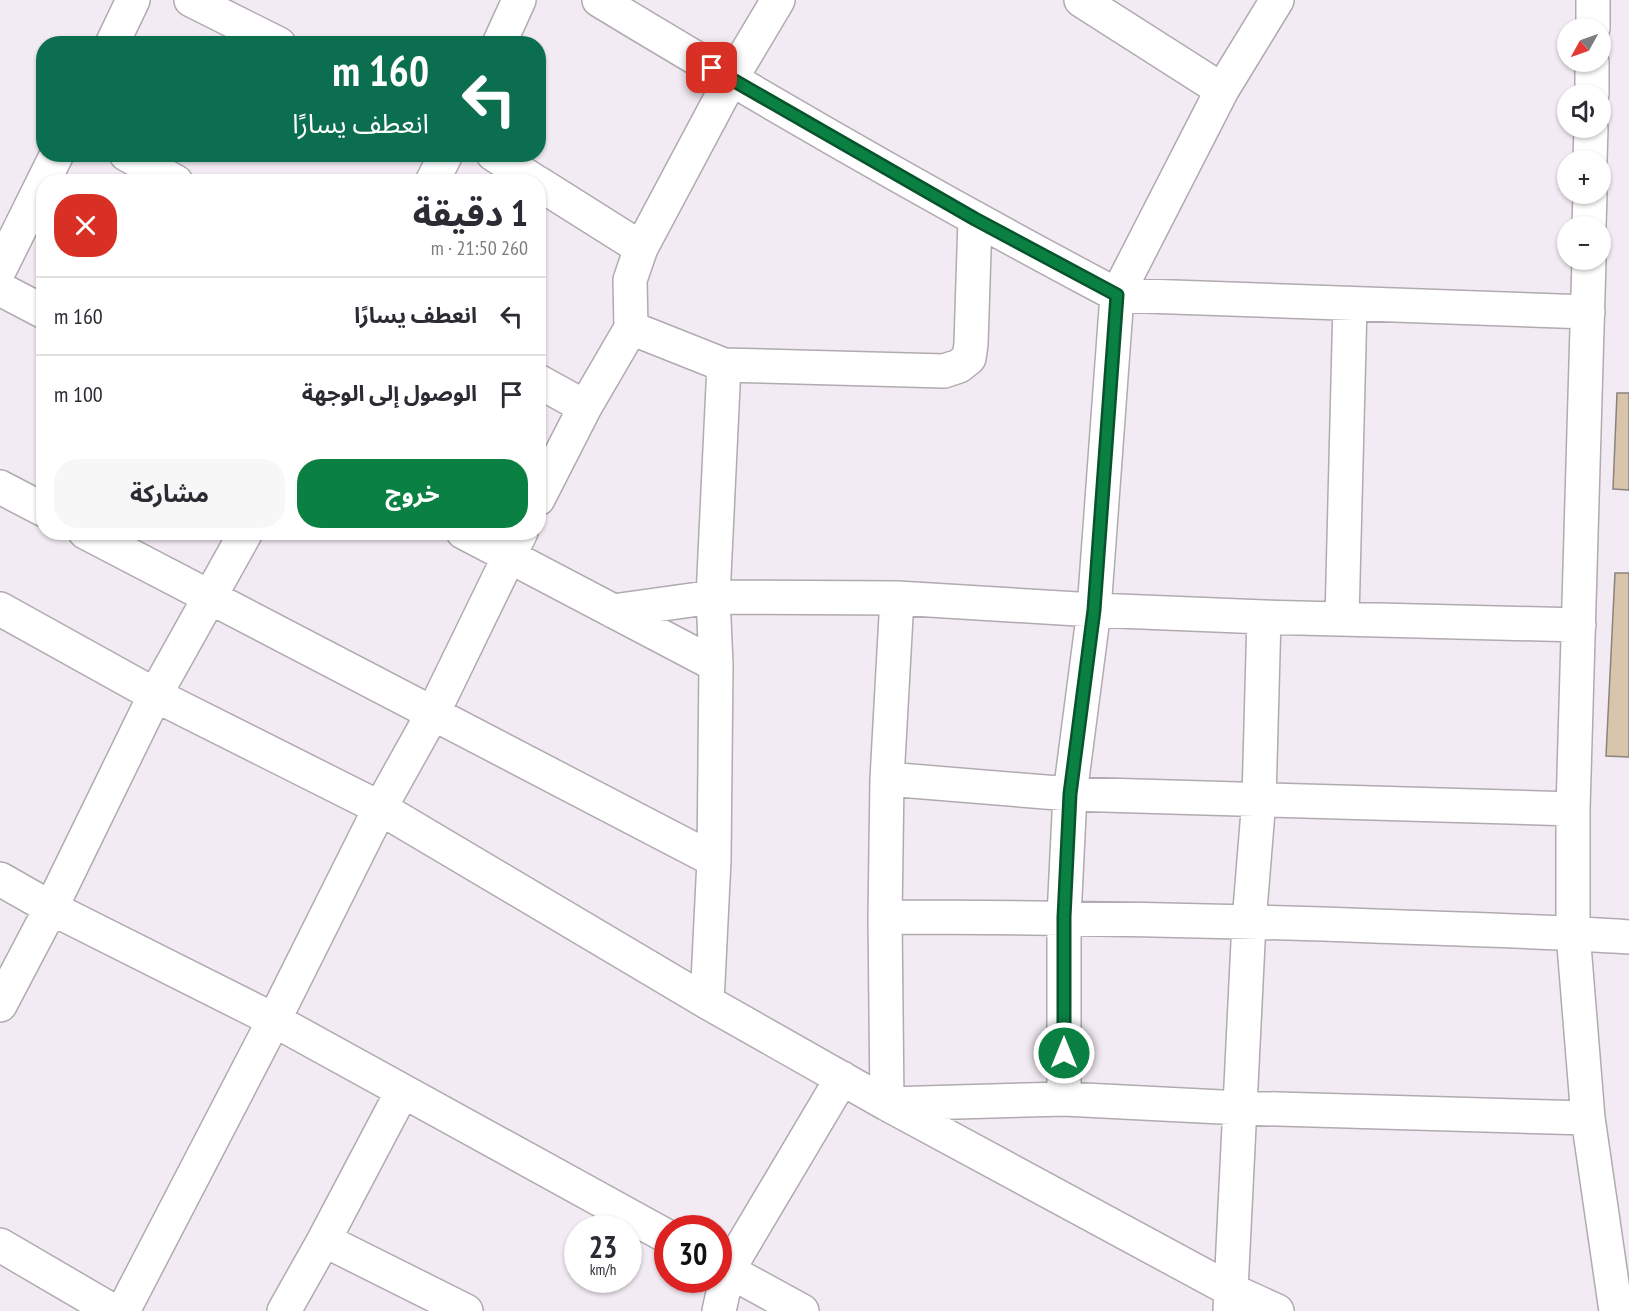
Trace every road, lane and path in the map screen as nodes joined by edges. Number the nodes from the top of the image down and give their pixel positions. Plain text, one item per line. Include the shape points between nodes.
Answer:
1 (133, 0) edge
2 (191, 0) edge
3 (519, 0) edge
4 (599, 0) edge
5 (778, 0) edge
6 (1081, 0) edge
7 (1277, 0) edge
8 (1593, 0) edge
9 (1593, 18) edge
10 (116, 36) edge
11 (263, 36) edge
12 (503, 36) edge
13 (731, 79) junction
14 (1222, 90) junction
15 (140, 162) edge
16 (506, 162) edge
17 (162, 174) edge
18 (524, 174) edge
19 (546, 188) edge
20 (36, 196) edge
21 (975, 219) junction
22 (641, 249) junction
23 (0, 268) edge
24 (1589, 270) edge
25 (0, 289) edge
26 (1117, 295) junction
27 (1350, 304) junction
28 (36, 308) edge
29 (1588, 312) junction
30 (631, 328) junction
31 (724, 365) junction
32 (546, 385) edge
33 (585, 407) junction
34 (546, 483) edge
35 (0, 487) edge
36 (36, 506) edge
37 (100, 540) edge
38 (242, 540) edge
39 (498, 540) edge
40 (515, 544) edge
41 (713, 597) junction
42 (897, 598) junction
43 (210, 599) junction
44 (0, 609) edge
45 (613, 610) junction
46 (1094, 610) junction
47 (1264, 617) junction
48 (1342, 619) junction
49 (1579, 625) junction
50 (716, 665) junction
51 (155, 695) junction
52 (433, 713) junction
53 (887, 779) junction
54 (1070, 794) junction
55 (1259, 798) junction
56 (380, 808) junction
57 (1573, 809) junction
58 (714, 860) junction
59 (0, 879) edge
60 (51, 908) junction
61 (885, 917) junction
62 (1064, 917) junction
63 (1249, 921) junction
64 (1573, 933) junction
65 (1629, 937) edge
66 (706, 1002) junction
67 (0, 1005) edge
68 (274, 1020) junction
69 (842, 1078) junction
70 (402, 1092) junction
71 (1064, 1099) junction
72 (887, 1104) junction
73 (1241, 1108) junction
74 (1588, 1118) junction
75 (654, 1229) edge
76 (324, 1240) junction
77 (0, 1245) edge
78 (732, 1254) edge
79 (732, 1273) edge
80 (720, 1293) edge
81 (1231, 1300) edge
82 (113, 1311) edge
83 (123, 1311) edge
84 (284, 1311) edge
85 (466, 1311) edge
86 (718, 1311) edge
87 (802, 1311) edge
88 (1277, 1311) edge
89 (1616, 1311) edge

1 - 10 street
2 - 11 street
3 - 12 street
4 - 13 street
5 - 13 street
6 - 14 street
7 - 14 street
8 - 9 street
13 - 21 street
13 - 22 street
14 - 26 street
15 - 17 street
16 - 18 street
19 - 22 street
20 - 23 street
21 - 26 street
21 - 31 street via 971,344 969,358 958,366 944,371
22 - 30 street via 630,280
24 - 29 street
25 - 28 street
26 - 27 street
26 - 46 street
27 - 29 street
27 - 48 street
29 - 49 street
30 - 31 street
30 - 33 street
31 - 41 street
32 - 33 street
33 - 34 street
35 - 36 street
37 - 43 street
38 - 43 street
39 - 40 street
40 - 45 street
40 - 52 street
41 - 42 street
41 - 45 street
41 - 50 street
42 - 46 street
42 - 53 street
43 - 51 street
43 - 52 street
44 - 51 street
45 - 50 street
46 - 47 street
46 - 54 street
47 - 48 street
47 - 55 street
48 - 49 street
49 - 57 street
50 - 58 street
51 - 56 street
51 - 60 street
52 - 56 street
52 - 58 street
53 - 54 street
53 - 61 street
54 - 55 street
54 - 62 street
55 - 57 street
55 - 63 street
56 - 66 street
56 - 68 street
57 - 64 street
58 - 66 street
59 - 60 street
60 - 67 street
60 - 68 street
61 - 62 street
61 - 72 street
62 - 63 street
62 - 71 street
63 - 64 street
63 - 73 street
64 - 65 street
64 - 74 street
66 - 69 street
68 - 70 street
68 - 83 street
69 - 72 street
69 - 78 street
70 - 75 street
70 - 76 street
71 - 72 street
71 - 73 street
72 - 81 street
73 - 74 street
73 - 81 street
74 - 89 street
76 - 84 street
76 - 85 street
77 - 82 street
79 - 87 street
80 - 86 street
81 - 88 street

